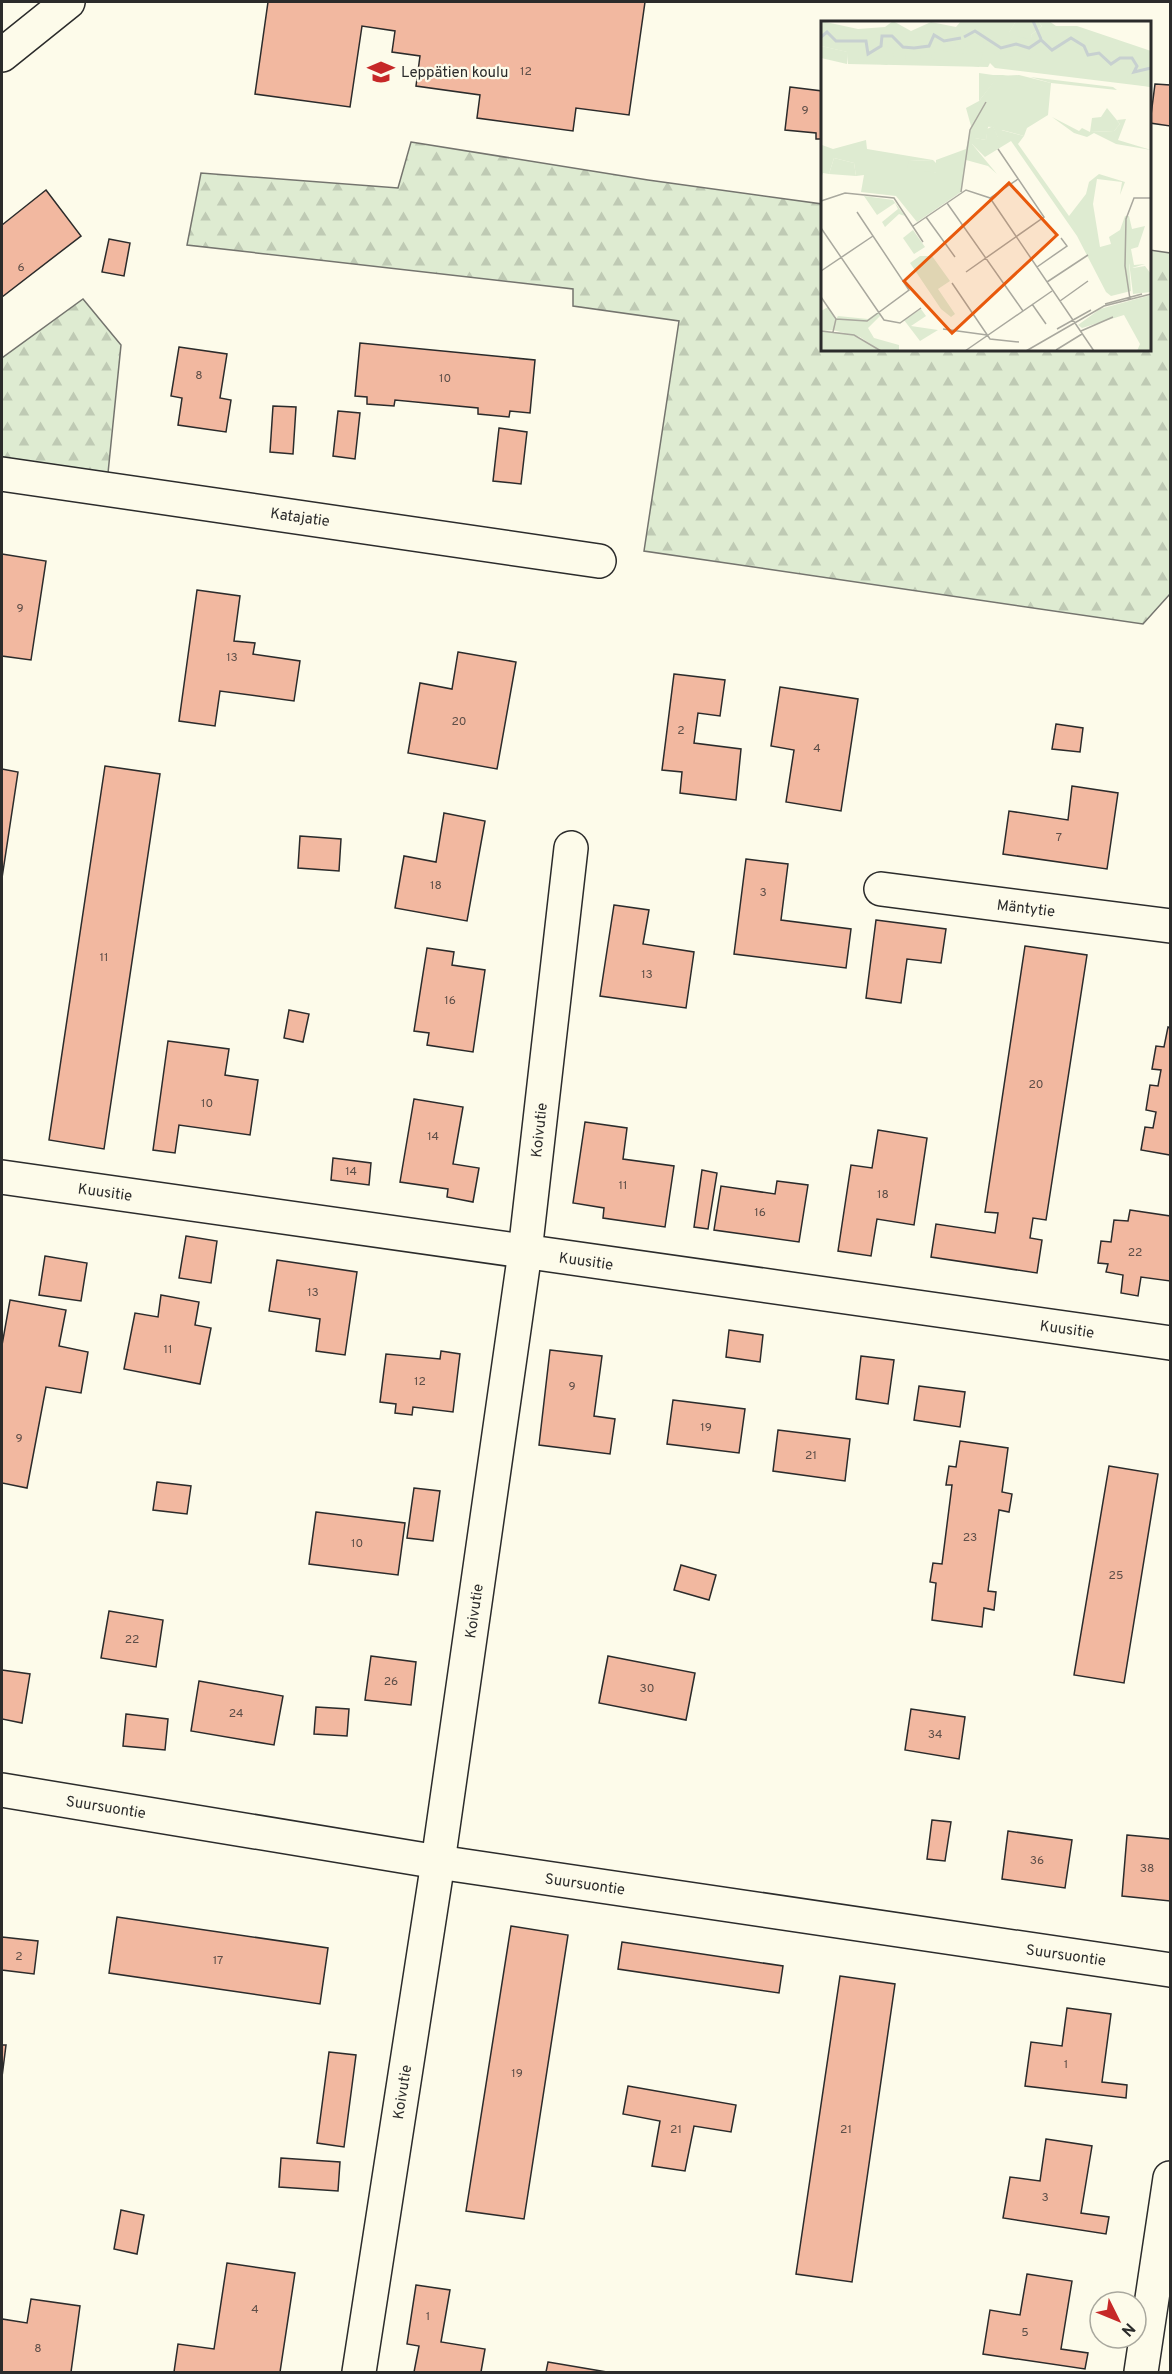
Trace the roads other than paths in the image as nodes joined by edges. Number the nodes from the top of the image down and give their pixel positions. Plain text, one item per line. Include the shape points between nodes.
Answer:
1 (68, 2) edge
2 (2, 55) edge
3 (2, 474) edge
4 (599, 561) dead end
5 (571, 848) dead end
6 (881, 889) dead end
7 (1170, 926) edge
8 (2, 1178) edge
9 (525, 1252) junction
10 (1170, 1343) edge
11 (2, 1790) edge
12 (438, 1862) junction
13 (1170, 1970) edge
14 (1170, 2178) edge
15 (359, 2373) edge
16 (1141, 2373) edge

1 - 2 street
3 - 4 street, Katajatie
5 - 9 street, Koivutie
6 - 7 street, Mäntytie
8 - 9 street, Kuusitie
9 - 10 street, Kuusitie
9 - 12 street, Koivutie
11 - 12 street, Suursuontie
12 - 13 street, Suursuontie
12 - 15 street, Koivutie
14 - 16 street

